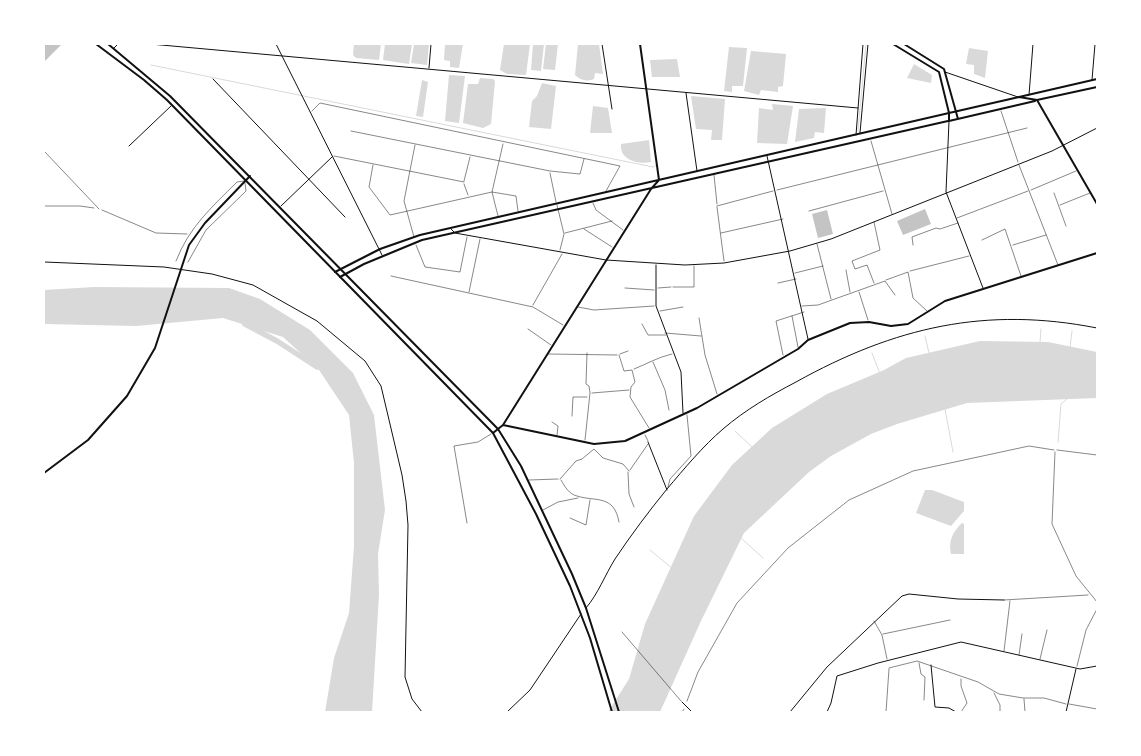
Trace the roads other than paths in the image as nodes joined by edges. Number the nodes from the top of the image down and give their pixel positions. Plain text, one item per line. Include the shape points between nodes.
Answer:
1 (96, 44) edge
2 (108, 44) edge
3 (118, 44) edge
4 (150, 44) edge
5 (276, 44) edge
6 (431, 44) edge
7 (602, 44) edge
8 (640, 44) edge
9 (864, 44) edge
10 (868, 44) edge
11 (893, 44) edge
12 (904, 44) edge
13 (912, 44) edge
14 (1034, 44) edge
15 (1095, 44) edge
16 (114, 48) junction
17 (911, 48) junction
18 (282, 55) junction
19 (429, 69) junction
20 (945, 72) junction
21 (213, 79) dead end
22 (1097, 79) edge
23 (1092, 80) junction
24 (608, 85) junction
25 (1097, 87) edge
26 (646, 89) junction
27 (686, 92) junction
28 (1029, 95) junction
29 (1019, 97) junction
30 (1037, 100) junction
31 (172, 105) junction
32 (858, 108) junction
33 (612, 109) dead end
34 (1001, 109) junction
35 (956, 111) junction
36 (310, 112) junction
37 (949, 113) junction
38 (958, 119) junction
39 (949, 121) junction
40 (1027, 128) dead end
41 (1097, 128) edge
42 (351, 131) dead end
43 (870, 132) junction
44 (860, 133) junction
45 (856, 134) junction
46 (1007, 135) junction
47 (871, 139) junction
48 (503, 142) junction
49 (415, 144) junction
50 (1063, 145) junction
51 (129, 146) dead end
52 (948, 147) junction
53 (44, 151) edge
54 (767, 155) junction
55 (333, 156) junction
56 (470, 156) junction
57 (584, 158) junction
58 (499, 161) junction
59 (770, 162) junction
60 (1019, 164) junction
61 (373, 165) junction
62 (879, 166) junction
63 (1078, 170) junction
64 (550, 171) junction
65 (697, 171) junction
66 (409, 172) junction
67 (714, 175) junction
68 (250, 176) junction
69 (308, 177) junction
70 (245, 180) junction
71 (659, 180) junction
72 (464, 182) junction
73 (651, 189) junction
74 (777, 190) junction
75 (1029, 190) junction
76 (885, 191) junction
77 (492, 192) junction
78 (946, 192) junction
79 (1091, 192) junction
80 (605, 193) junction
81 (1054, 193) dead end
82 (468, 197) junction
83 (593, 202) junction
84 (557, 204) junction
85 (1097, 204) edge
86 (1059, 205) junction
87 (280, 206) junction
88 (717, 206) junction
89 (99, 209) road end
90 (558, 210) junction
91 (407, 211) junction
92 (809, 211) dead end
93 (518, 213) junction
94 (892, 214) junction
95 (345, 217) dead end
96 (498, 218) junction
97 (957, 218) junction
98 (783, 219) junction
99 (612, 221) junction
100 (874, 222) junction
101 (958, 223) junction
102 (1066, 226) dead end
103 (451, 229) junction
104 (584, 229) junction
105 (625, 230) junction
106 (455, 233) junction
107 (720, 233) junction
108 (564, 234) junction
109 (467, 235) junction
110 (1047, 235) junction
111 (414, 237) junction
112 (480, 237) junction
113 (982, 240) dead end
114 (416, 242) junction
115 (817, 244) junction
116 (913, 245) dead end
117 (1012, 246) junction
118 (614, 248) junction
119 (380, 249) junction
120 (790, 251) junction
121 (560, 252) junction
122 (563, 252) junction
123 (1097, 253) edge
124 (971, 255) junction
125 (382, 256) junction
126 (606, 260) junction
127 (176, 261) dead end
128 (44, 262) edge
129 (188, 262) dead end
130 (724, 263) junction
131 (656, 265) junction
132 (694, 265) junction
133 (1058, 265) junction
134 (823, 266) junction
135 (340, 268) junction
136 (846, 270) dead end
137 (335, 272) junction
138 (908, 272) junction
139 (344, 273) junction
140 (795, 273) junction
141 (391, 276) dead end
142 (340, 277) junction
143 (1022, 277) junction
144 (796, 279) junction
145 (885, 281) junction
146 (778, 283) dead end
147 (874, 285) junction
148 (625, 288) dead end
149 (983, 288) junction
150 (655, 289) junction
151 (859, 290) junction
152 (469, 293) junction
153 (850, 294) junction
154 (895, 295) dead end
155 (832, 300) junction
156 (656, 306) junction
157 (802, 306) junction
158 (533, 307) junction
159 (577, 307) junction
160 (683, 307) dead end
161 (657, 312) junction
162 (804, 312) junction
163 (928, 312) junction
164 (792, 316) junction
165 (700, 318) dead end
166 (869, 322) junction
167 (642, 324) dead end
168 (565, 326) junction
169 (1097, 328) edge
170 (528, 330) dead end
171 (666, 334) junction
172 (701, 336) junction
173 (808, 340) junction
174 (553, 346) junction
175 (798, 349) junction
176 (628, 351) dead end
177 (587, 353) junction
178 (673, 353) junction
179 (547, 354) junction
180 (619, 354) junction
181 (783, 357) junction
182 (653, 362) junction
183 (632, 370) junction
184 (630, 390) junction
185 (590, 393) junction
186 (718, 396) junction
187 (588, 397) junction
188 (669, 410) dead end
189 (687, 412) junction
190 (683, 414) junction
191 (572, 416) dead end
192 (552, 422) dead end
193 (503, 425) junction
194 (498, 429) junction
195 (650, 430) junction
196 (493, 433) junction
197 (644, 433) junction
198 (557, 437) junction
199 (585, 442) junction
200 (648, 442) junction
201 (1055, 452) dead end
202 (629, 471) junction
203 (44, 473) edge
204 (560, 479) junction
205 (527, 480) junction
206 (667, 490) junction
207 (579, 497) junction
208 (590, 499) junction
209 (634, 507) dead end
210 (543, 510) junction
211 (570, 518) dead end
212 (619, 522) dead end
213 (467, 523) dead end
214 (1090, 595) junction
215 (1011, 599) junction
216 (1004, 600) joint
217 (1097, 602) edge
218 (586, 608) junction
219 (1097, 609) edge
220 (581, 614) junction
221 (950, 620) dead end
222 (874, 621) junction
223 (1047, 630) dead end
224 (622, 632) dead end
225 (1022, 634) dead end
226 (882, 635) junction
227 (1004, 651) junction
228 (1019, 654) junction
229 (1040, 659) junction
230 (887, 660) junction
231 (919, 662) junction
232 (931, 665) junction
233 (1097, 666) edge
234 (889, 668) junction
235 (1076, 668) junction
236 (962, 677) junction
237 (993, 692) junction
238 (1023, 698) junction
239 (924, 700) dead end
240 (682, 702) joint
241 (1067, 704) junction
242 (1097, 709) edge
243 (422, 712) edge
244 (507, 712) edge
245 (612, 712) edge
246 (619, 712) edge
247 (692, 712) edge
248 (790, 712) edge
249 (826, 712) edge
250 (886, 712) edge
251 (956, 712) edge
252 (961, 712) edge
253 (1000, 712) edge
254 (1025, 712) edge
255 (1066, 712) edge

1 - 31 street
2 - 16 street
3 - 16 street
4 - 18 street
5 - 18 street
6 - 19 street
7 - 24 street
8 - 26 street
9 - 32 street
10 - 44 street
11 - 37 street via 936,69 941,77
12 - 17 street
13 - 17 street
14 - 28 street
15 - 23 street
16 - 68 street via 170,96
17 - 20 street
18 - 19 street
18 - 36 street
19 - 24 street
20 - 29 street
20 - 35 street
21 - 69 street
22 - 23 street
23 - 28 street
24 - 26 street
24 - 33 street
25 - 30 street
26 - 27 street
26 - 71 street
27 - 32 street
27 - 65 street
28 - 29 street
29 - 30 street
29 - 35 street
30 - 34 street
30 - 50 street
31 - 51 street
31 - 70 street
32 - 45 street
34 - 38 street
34 - 46 lane
35 - 37 street
35 - 38 street
36 - 48 lane via 320,103
36 - 55 street
37 - 39 street
37 - 43 street
38 - 39 street
39 - 47 street
39 - 52 street
40 - 46 lane
41 - 50 street
42 - 49 lane
43 - 44 street
43 - 47 lane
44 - 45 street
45 - 54 street
46 - 52 lane
46 - 60 lane
47 - 59 street
47 - 62 lane
48 - 57 lane
48 - 58 lane
49 - 56 lane
49 - 66 lane
50 - 60 street
50 - 63 street
52 - 62 lane
52 - 78 street
53 - 89 lane
54 - 59 street
54 - 65 street
55 - 61 lane
55 - 69 street
55 - 119 street
56 - 58 lane
56 - 72 lane
57 - 64 lane via 580,174
57 - 80 lane via 620,166
58 - 64 lane
58 - 77 lane
59 - 67 street
59 - 74 street
60 - 75 lane
60 - 78 street
61 - 66 lane
61 - 91 lane via 369,187 390,215
62 - 74 lane
62 - 76 lane
63 - 75 lane
63 - 79 street
64 - 84 lane
65 - 71 street
66 - 72 lane
66 - 91 lane via 404,201
67 - 73 street
67 - 88 lane
68 - 70 street
68 - 87 street
69 - 87 street
69 - 95 street
70 - 127 lane via 237,182 188,234
70 - 129 lane via 246,191 206,230
70 - 137 street
70 - 203 street via 197,232 186,251 155,348 134,386 96,432
71 - 73 street
71 - 80 street
72 - 82 lane
73 - 83 street
73 - 105 street
74 - 88 lane
74 - 98 street
75 - 97 lane
75 - 110 lane
76 - 92 lane
76 - 94 lane
77 - 82 lane
77 - 93 lane via 516,196
77 - 96 lane
78 - 94 street
78 - 97 street
79 - 85 street
79 - 86 lane
80 - 84 street
81 - 86 lane
82 - 91 lane
83 - 90 street
83 - 99 lane via 596,210
84 - 90 lane
84 - 93 street
86 - 102 lane
87 - 135 street
88 - 107 lane
90 - 106 street
90 - 108 lane
91 - 111 lane
93 - 96 street
94 - 100 street
96 - 103 street
97 - 101 street
98 - 107 lane
98 - 120 street
99 - 104 lane
99 - 105 lane
100 - 115 street
100 - 147 lane via 880,250 852,261 855,269 867,265
101 - 116 lane via 912,237
101 - 124 street
103 - 106 street
103 - 111 street
104 - 108 lane
104 - 118 lane
105 - 118 street
106 - 109 street
106 - 114 street
107 - 130 lane
108 - 121 lane
109 - 112 street
109 - 114 lane via 460,272 425,267
110 - 117 lane
110 - 133 lane
111 - 119 street
112 - 121 street
112 - 152 lane
113 - 117 lane via 1005,229
114 - 125 street
115 - 120 street
115 - 134 lane
117 - 143 lane
118 - 126 street
119 - 125 street
119 - 135 street
120 - 130 street
120 - 140 street
121 - 122 street
122 - 126 street
122 - 158 lane
123 - 133 street
124 - 138 lane
124 - 149 street
125 - 139 street
126 - 131 street
126 - 159 street
128 - 243 street via 164,267 253,284 318,321 365,361 381,386 402,475 408,525 405,677 412,699
130 - 132 street
131 - 132 street
131 - 150 street
132 - 150 lane via 694,287
133 - 143 street
134 - 140 lane
134 - 155 lane
135 - 137 street
135 - 139 street
136 - 153 lane
137 - 142 street
138 - 145 lane
138 - 163 lane via 913,298
139 - 142 street
139 - 194 street
140 - 144 street
141 - 152 lane
142 - 196 street
143 - 149 street
144 - 146 lane
144 - 157 street
145 - 147 lane
145 - 154 lane
147 - 151 lane
148 - 150 lane
149 - 163 street via 945,301
150 - 156 street
151 - 153 lane
151 - 166 lane
152 - 158 lane
153 - 155 lane
155 - 157 lane
156 - 159 lane via 594,310
156 - 161 street
157 - 162 street
158 - 168 lane
159 - 168 street
160 - 161 lane
161 - 171 street
162 - 164 lane
162 - 173 street
163 - 166 street via 908,324 891,326
164 - 175 lane
164 - 181 lane via 776,321
165 - 172 lane via 704,335
166 - 173 street via 850,323
167 - 171 lane via 648,335
168 - 174 street
169 - 206 street via 1037,318 987,319 939,326 866,348 769,396 725,427
170 - 174 lane
171 - 172 lane
171 - 178 street
172 - 186 lane
173 - 175 street
174 - 179 street
175 - 181 street
176 - 180 lane
177 - 179 lane
177 - 180 lane
177 - 185 lane via 586,384
178 - 182 lane
178 - 190 street via 682,376
179 - 193 street
180 - 183 lane via 624,371
181 - 186 street
182 - 183 lane
182 - 188 lane
183 - 184 lane via 634,382
184 - 185 lane
184 - 195 lane via 630,397
185 - 187 lane
186 - 189 street
187 - 191 lane via 573,397
187 - 199 lane
189 - 190 street
189 - 206 lane via 691,456 670,479
190 - 195 street
192 - 198 lane via 558,426
193 - 194 street
193 - 198 street
194 - 196 street
194 - 205 street
195 - 197 street
196 - 213 lane via 478,442 454,446
196 - 220 street via 551,544
197 - 199 street via 614,443
197 - 200 lane
198 - 199 street
200 - 202 lane
200 - 206 street
201 - 214 lane via 1052,524 1068,561
202 - 204 lane via 624,464 603,458 594,450 572,464
202 - 209 lane via 627,480
204 - 205 lane
204 - 207 lane via 566,489
205 - 210 street
206 - 218 street via 615,559
207 - 208 lane
207 - 210 lane via 549,505
208 - 211 lane via 586,525
208 - 212 lane via 606,501 615,510
210 - 218 street
214 - 215 lane
214 - 217 lane
215 - 216 lane
215 - 227 lane
216 - 222 street via 905,594
218 - 246 street
219 - 235 lane via 1086,630
220 - 244 street via 530,690
220 - 245 street
221 - 226 lane
222 - 226 lane
222 - 248 street via 827,667
223 - 229 lane
224 - 240 lane
225 - 228 lane
226 - 230 lane
227 - 228 street
227 - 230 street via 961,642
228 - 229 street
229 - 235 street
230 - 234 lane
230 - 249 street via 837,676 832,703
231 - 232 lane
231 - 234 lane
231 - 239 lane via 921,674 925,677
232 - 236 lane
232 - 251 street via 935,708 949,708
233 - 235 street
234 - 250 lane
235 - 241 street
236 - 237 lane
236 - 252 lane via 960,686 967,703
237 - 238 lane
237 - 253 lane
238 - 241 lane via 1044,698
238 - 254 lane
240 - 247 street
241 - 242 lane
241 - 255 street

